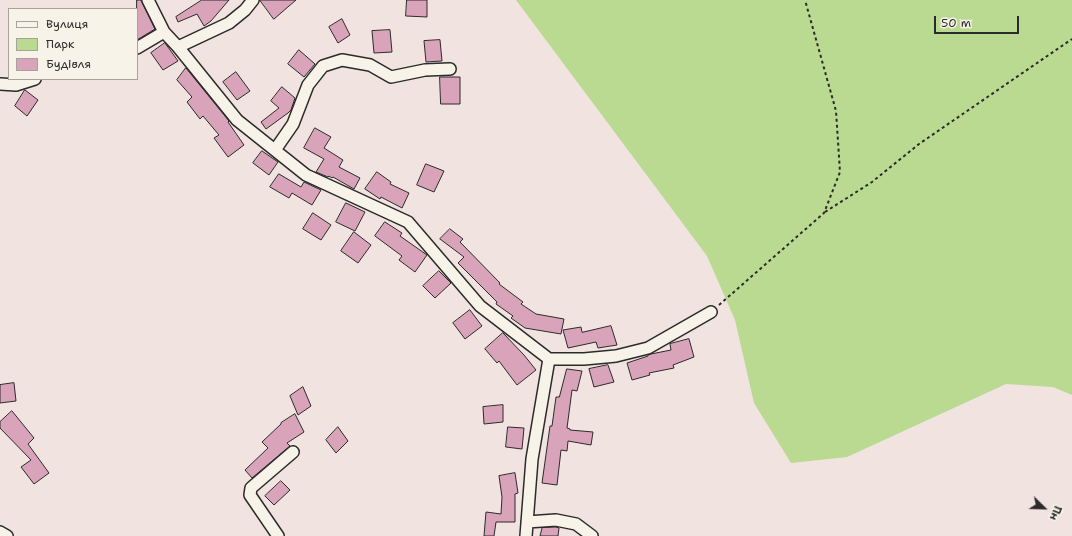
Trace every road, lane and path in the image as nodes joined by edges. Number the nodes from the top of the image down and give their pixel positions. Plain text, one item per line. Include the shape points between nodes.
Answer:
1 (148, 0) edge
2 (253, 0) edge
3 (805, 0) edge
4 (164, 32) junction
5 (1072, 39) edge
6 (178, 46) junction
7 (138, 47) edge
8 (450, 69) dead end
9 (32, 80) edge
10 (0, 84) edge
11 (275, 150) junction
12 (824, 213) junction
13 (711, 312) joint
14 (549, 359) junction
15 (293, 452) dead end
16 (528, 522) junction
17 (0, 532) edge
18 (7, 536) edge
19 (278, 536) edge
20 (526, 536) edge
21 (592, 536) edge

1 - 4 street
2 - 6 street via 229,23
3 - 12 path via 836,111 840,172
4 - 6 street
4 - 7 street
5 - 12 path via 919,144 872,182
6 - 11 street via 237,120
8 - 11 street via 425,70 391,77 370,65 342,60 323,66 308,85 293,124
9 - 10 street via 16,85
11 - 14 street via 306,175 408,222 480,306
12 - 13 path
13 - 14 street via 648,348 616,356
14 - 16 street via 532,459
15 - 19 street via 251,488 250,495
16 - 20 street
16 - 21 street via 556,520 576,524
17 - 18 street

